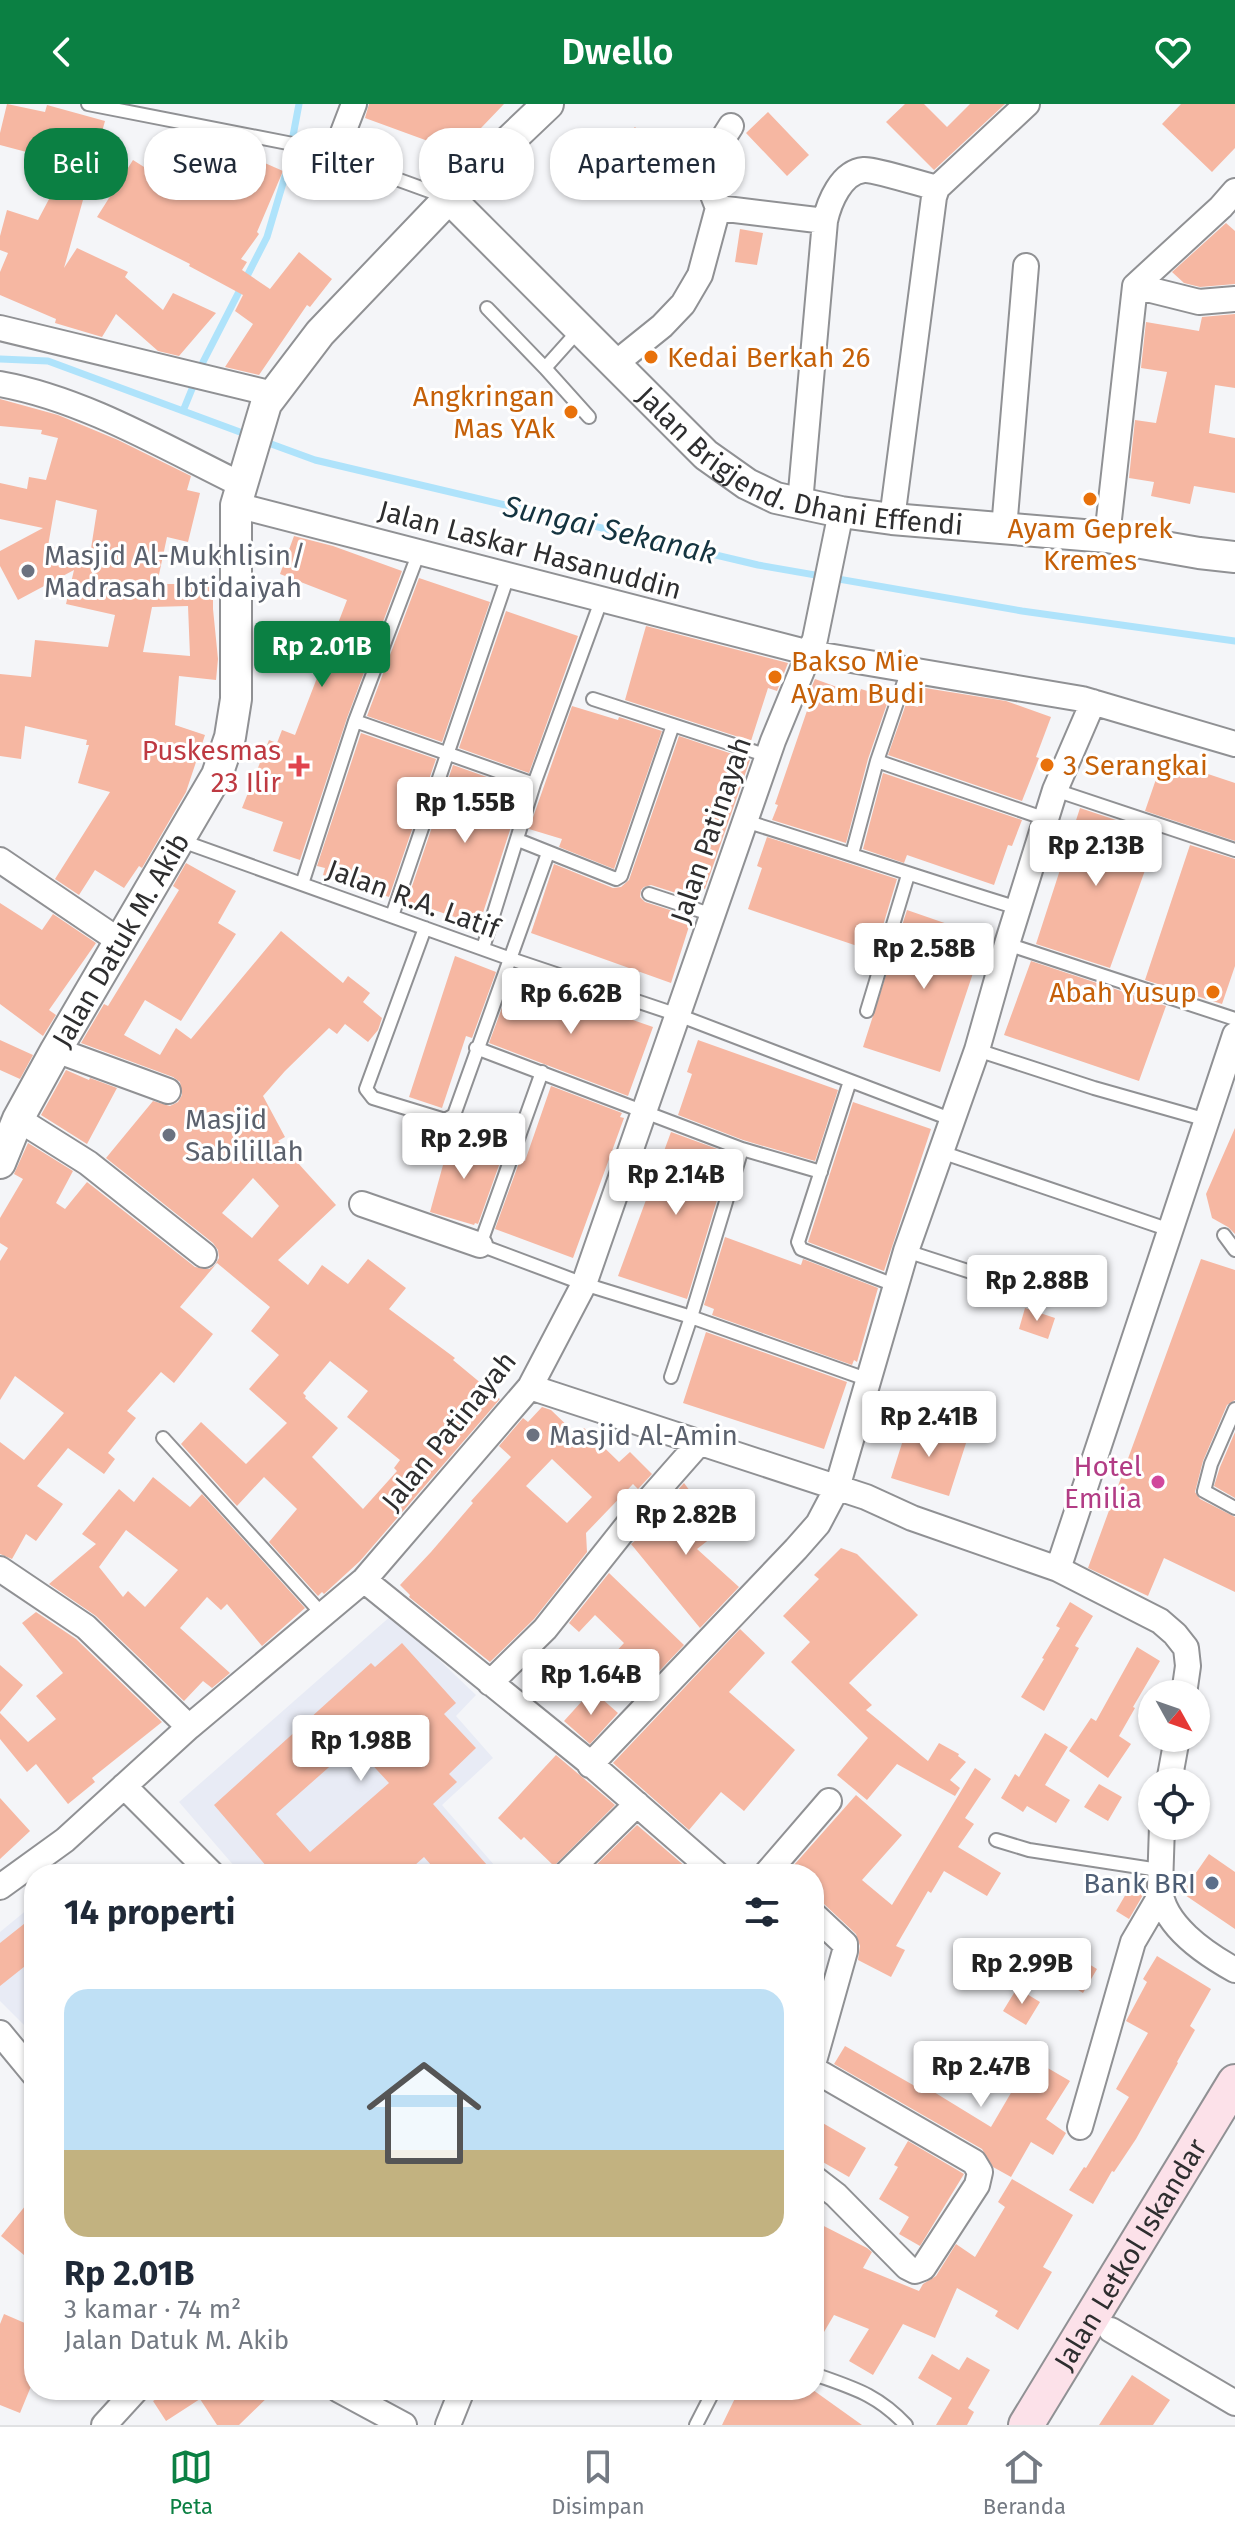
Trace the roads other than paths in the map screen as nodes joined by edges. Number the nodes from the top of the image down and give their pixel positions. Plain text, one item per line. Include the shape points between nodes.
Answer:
1 (88, 104) edge
2 (354, 104) edge
3 (548, 104) edge
4 (1027, 104) edge
5 (731, 126) dead end
6 (345, 128) edge
7 (523, 128) edge
8 (282, 141) edge
9 (937, 188) junction
10 (1235, 191) edge
11 (447, 200) edge
12 (451, 200) edge
13 (718, 208) junction
14 (825, 221) junction
15 (1026, 266) dead end
16 (1135, 286) junction
17 (1235, 299) edge
18 (487, 308) dead end
19 (581, 327) junction
20 (0, 328) edge
21 (616, 363) junction
22 (545, 368) junction
23 (0, 384) edge
24 (270, 399) junction
25 (589, 417) dead end
26 (241, 489) junction
27 (800, 503) junction
28 (892, 519) junction
29 (838, 525) junction
30 (1004, 529) junction
31 (1107, 537) junction
32 (419, 552) junction
33 (1235, 557) edge
34 (508, 576) junction
35 (601, 601) junction
36 (812, 646) junction
37 (908, 670) junction
38 (593, 699) dead end
39 (1093, 702) junction
40 (355, 721) junction
41 (673, 725) junction
42 (1235, 744) edge
43 (448, 753) junction
44 (768, 756) junction
45 (877, 761) junction
46 (534, 784) junction
47 (1055, 790) junction
48 (1046, 819) junction
49 (745, 821) junction
50 (179, 840) junction
51 (518, 840) junction
52 (1235, 850) edge
53 (548, 853) junction
54 (852, 854) junction
55 (0, 860) edge
56 (908, 875) junction
57 (302, 884) junction
58 (649, 894) dead end
59 (1018, 908) junction
60 (713, 915) junction
61 (392, 916) junction
62 (425, 928) junction
63 (121, 942) junction
64 (1007, 944) junction
65 (483, 948) junction
66 (511, 959) junction
67 (867, 1011) dead end
68 (678, 1015) junction
69 (1235, 1019) edge
70 (1235, 1035) edge
71 (476, 1048) junction
72 (56, 1050) junction
73 (977, 1050) junction
74 (542, 1072) junction
75 (850, 1081) junction
76 (168, 1091) dead end
77 (643, 1109) junction
78 (953, 1120) junction
79 (1207, 1120) junction
80 (7, 1137) edge
81 (742, 1149) junction
82 (941, 1152) junction
83 (821, 1172) junction
84 (362, 1204) dead end
85 (1170, 1230) junction
86 (1224, 1235) dead end
87 (480, 1245) junction
88 (1235, 1250) edge
89 (906, 1251) junction
90 (204, 1255) dead end
91 (584, 1284) junction
92 (897, 1286) junction
93 (1039, 1294) dead end
94 (691, 1317) junction
95 (671, 1377) dead end
96 (869, 1380) junction
97 (530, 1387) junction
98 (1235, 1409) edge
99 (163, 1438) dead end
100 (700, 1442) junction
101 (837, 1488) junction
102 (1235, 1508) edge
103 (0, 1569) edge
104 (1058, 1569) junction
105 (364, 1580) junction
106 (323, 1615) junction
107 (1185, 1680) edge
108 (490, 1683) junction
109 (189, 1727) junction
110 (590, 1765) junction
111 (124, 1786) junction
112 (829, 1801) dead end
113 (637, 1804) junction
114 (996, 1840) dead end
115 (1161, 1840) edge
116 (32, 1864) edge
117 (202, 1864) edge
118 (576, 1864) edge
119 (706, 1864) edge
120 (775, 1864) edge
121 (24, 1870) edge
122 (1159, 1870) junction
123 (0, 1887) edge
124 (1160, 1896) junction
125 (824, 1924) edge
126 (1235, 1970) edge
127 (824, 2027) edge
128 (0, 2033) edge
129 (24, 2062) edge
130 (824, 2075) edge
131 (1235, 2082) edge
132 (1080, 2127) dead end
133 (1235, 2128) edge
134 (824, 2186) edge
135 (1111, 2330) junction
136 (824, 2378) edge
137 (127, 2400) edge
138 (358, 2400) edge
139 (458, 2400) edge
140 (709, 2400) edge
141 (1235, 2403) edge
142 (104, 2425) edge
143 (404, 2425) edge
144 (448, 2425) edge
145 (696, 2425) edge
146 (906, 2425) edge
147 (1026, 2425) edge
148 (1053, 2425) edge

1 - 8 lane
2 - 6 street
3 - 7 street
4 - 9 street
5 - 13 street via 711,170 709,185
9 - 14 street via 864,170 839,188
9 - 28 street
10 - 16 street
11 - 24 street via 320,333
12 - 19 street, Jalan Brigjend. Dhani Effendi
13 - 14 street
13 - 21 street via 700,275 683,304
14 - 27 street
15 - 30 street
16 - 17 street via 1194,301
16 - 31 street
18 - 22 lane
19 - 21 street, Jalan Brigjend. Dhani Effendi
19 - 22 lane
20 - 24 street
21 - 27 street, Jalan Brigjend. Dhani Effendi via 706,455 747,484
22 - 25 lane
23 - 26 street, Jalan Laskar Hasanuddin via 35,390 85,411
24 - 26 street, Jalan Datuk M. Akib
26 - 32 street, Jalan Laskar Hasanuddin
26 - 50 street, Jalan Datuk M. Akib via 236,699 230,737 217,775
27 - 29 street, Jalan Brigjend. Dhani Effendi
28 - 29 street, Jalan Brigjend. Dhani Effendi
28 - 30 street, Jalan Brigjend. Dhani Effendi
29 - 36 street, Jalan Patinayah
30 - 31 street, Jalan Brigjend. Dhani Effendi
31 - 33 street, Jalan Brigjend. Dhani Effendi
32 - 34 street, Jalan Laskar Hasanuddin
32 - 40 lane
34 - 35 street, Jalan Laskar Hasanuddin
34 - 43 lane
35 - 36 street, Jalan Laskar Hasanuddin
35 - 46 lane
36 - 37 street, Jalan Laskar Hasanuddin
36 - 44 street, Jalan Patinayah
37 - 39 street, Jalan Laskar Hasanuddin
37 - 45 lane
38 - 41 lane
39 - 42 street, Jalan Laskar Hasanuddin
39 - 47 street
40 - 43 lane
40 - 57 lane
41 - 44 lane
41 - 53 lane via 621,876 616,879
43 - 46 lane
43 - 61 lane
44 - 49 street, Jalan Patinayah
45 - 48 lane
45 - 54 lane
46 - 51 lane
47 - 48 street
47 - 52 lane
48 - 59 street
49 - 54 lane
49 - 60 street, Jalan Patinayah
50 - 57 lane, Jalan R.A. Latif
50 - 63 street, Jalan Datuk M. Akib
51 - 53 lane
51 - 65 lane
53 - 66 lane
54 - 56 lane
55 - 63 street
56 - 59 lane
56 - 67 lane
57 - 61 lane, Jalan R.A. Latif
58 - 60 lane
59 - 64 street
60 - 68 street, Jalan Patinayah
61 - 62 lane, Jalan R.A. Latif
62 - 65 lane, Jalan R.A. Latif
62 - 71 lane via 366,1089 373,1098 448,1119 454,1115
63 - 72 street, Jalan Datuk M. Akib
64 - 69 lane
64 - 73 street
65 - 66 lane, Jalan R.A. Latif
66 - 68 lane, Jalan R.A. Latif
66 - 71 lane
68 - 75 lane, Jalan R.A. Latif
68 - 77 street, Jalan Patinayah
70 - 79 street
71 - 74 lane
72 - 76 street
72 - 80 street, Jalan Datuk M. Akib
73 - 78 street
73 - 79 lane
74 - 77 lane
74 - 87 lane
75 - 78 lane, Jalan R.A. Latif
75 - 83 lane
77 - 81 lane
77 - 91 street, Jalan Patinayah
78 - 82 street
79 - 85 street
80 - 90 street via 88,1163
81 - 83 lane
81 - 94 lane
82 - 85 lane
82 - 89 street
83 - 92 lane via 799,1246
84 - 87 street
85 - 104 street
86 - 88 lane
87 - 91 lane
89 - 92 street
89 - 93 lane
91 - 94 lane
91 - 97 street, Jalan Patinayah
92 - 96 street
94 - 95 lane
94 - 96 lane
96 - 101 street
97 - 100 street
97 - 105 street, Jalan Patinayah
98 - 102 lane via 1204,1491
99 - 106 lane
100 - 101 street
100 - 108 street via 545,1629
101 - 104 street
101 - 110 street via 818,1524 796,1549
103 - 109 street via 86,1627
104 - 107 street via 1160,1621 1175,1634 1188,1654
105 - 106 street, Jalan Patinayah
105 - 108 street
106 - 109 street, Jalan Patinayah
108 - 110 street
109 - 111 street, Jalan Patinayah
110 - 113 street
111 - 116 street, Jalan Patinayah
111 - 117 street
112 - 120 street
113 - 118 street
113 - 119 street
114 - 122 lane
115 - 122 street
121 - 123 street, Jalan Patinayah
122 - 124 street
124 - 126 street via 1199,1949
124 - 132 street via 1133,1942
125 - 127 street via 845,1944
128 - 129 street
130 - 134 street via 974,2162 980,2172 977,2185 923,2268 915,2271
131 - 147 main road, Jalan Letkol Iskandar
133 - 135 main road, Jalan Letkol Iskandar
135 - 141 street
135 - 148 main road, Jalan Letkol Iskandar
136 - 146 lane via 862,2391
137 - 142 street
138 - 143 street
139 - 144 street
140 - 145 lane

